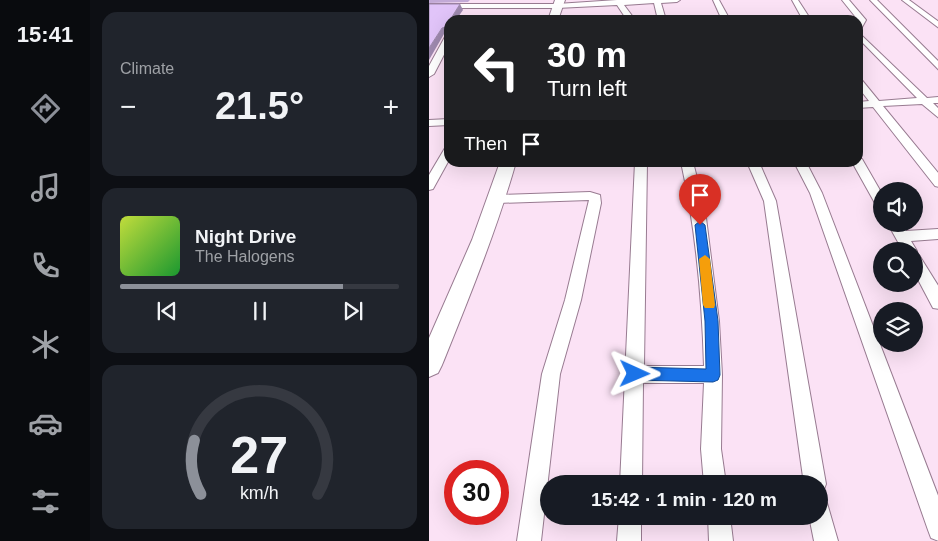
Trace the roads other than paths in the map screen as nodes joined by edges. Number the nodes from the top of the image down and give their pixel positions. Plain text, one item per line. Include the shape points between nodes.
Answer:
1 (471, 0) edge
2 (503, 0) edge
3 (677, 0) edge
4 (716, 0) edge
5 (795, 0) edge
6 (845, 0) edge
7 (873, 0) edge
8 (905, 0) edge
9 (620, 1) edge
10 (657, 1) edge
11 (526, 3) edge
12 (558, 3) edge
13 (433, 5) edge
14 (498, 7) junction
15 (515, 7) junction
16 (464, 10) junction
17 (429, 15) edge
18 (511, 15) edge
19 (554, 15) edge
20 (628, 15) edge
21 (661, 15) edge
22 (724, 15) edge
23 (804, 15) edge
24 (858, 15) edge
25 (930, 18) junction
26 (938, 18) edge
27 (938, 26) edge
28 (863, 39) edge
29 (444, 44) edge
30 (431, 64) edge
31 (444, 64) edge
32 (938, 68) edge
33 (429, 74) edge
34 (863, 86) edge
35 (938, 100) edge
36 (923, 101) junction
37 (878, 104) junction
38 (863, 105) edge
39 (938, 115) edge
40 (444, 122) edge
41 (429, 123) edge
42 (444, 159) edge
43 (507, 167) edge
44 (641, 167) edge
45 (688, 167) edge
46 (755, 167) edge
47 (803, 167) edge
48 (861, 167) edge
49 (938, 184) edge
50 (429, 186) edge
51 (873, 188) edge
52 (497, 199) junction
53 (918, 232) edge
54 (938, 234) edge
55 (923, 275) edge
56 (938, 303) edge
57 (429, 365) edge
58 (635, 374) junction
59 (713, 375) junction
60 (631, 475) edge
61 (714, 475) edge
62 (814, 475) edge
63 (630, 525) edge
64 (720, 525) edge
65 (822, 525) edge
66 (938, 530) edge
67 (529, 541) edge
68 (629, 541) edge
69 (721, 541) edge
70 (826, 541) edge

1 - 16 street
2 - 14 street
3 - 10 street
4 - 22 street
5 - 23 street
6 - 24 street
7 - 32 street
8 - 25 street
9 - 10 street
9 - 12 street
9 - 20 street
10 - 21 street
11 - 12 street
11 - 15 street
12 - 19 main road
13 - 16 street
13 - 17 street
14 - 15 street
14 - 16 street
15 - 18 street
25 - 26 street
25 - 27 street
28 - 36 street
29 - 30 street
30 - 31 street
30 - 33 street
34 - 37 street
35 - 36 street
36 - 37 street
36 - 39 street
37 - 38 street
37 - 49 street
40 - 41 street
42 - 50 street
43 - 52 main road
44 - 58 street
45 - 59 street via 704,254
46 - 62 street via 770,201
47 - 66 street via 816,193
48 - 51 street
52 - 57 main road via 466,282
52 - 67 street via 595,198 573,300 551,374
53 - 54 street
55 - 56 street
58 - 59 street
58 - 60 street
59 - 61 street via 711,449
63 - 68 street
64 - 69 street
65 - 70 street

